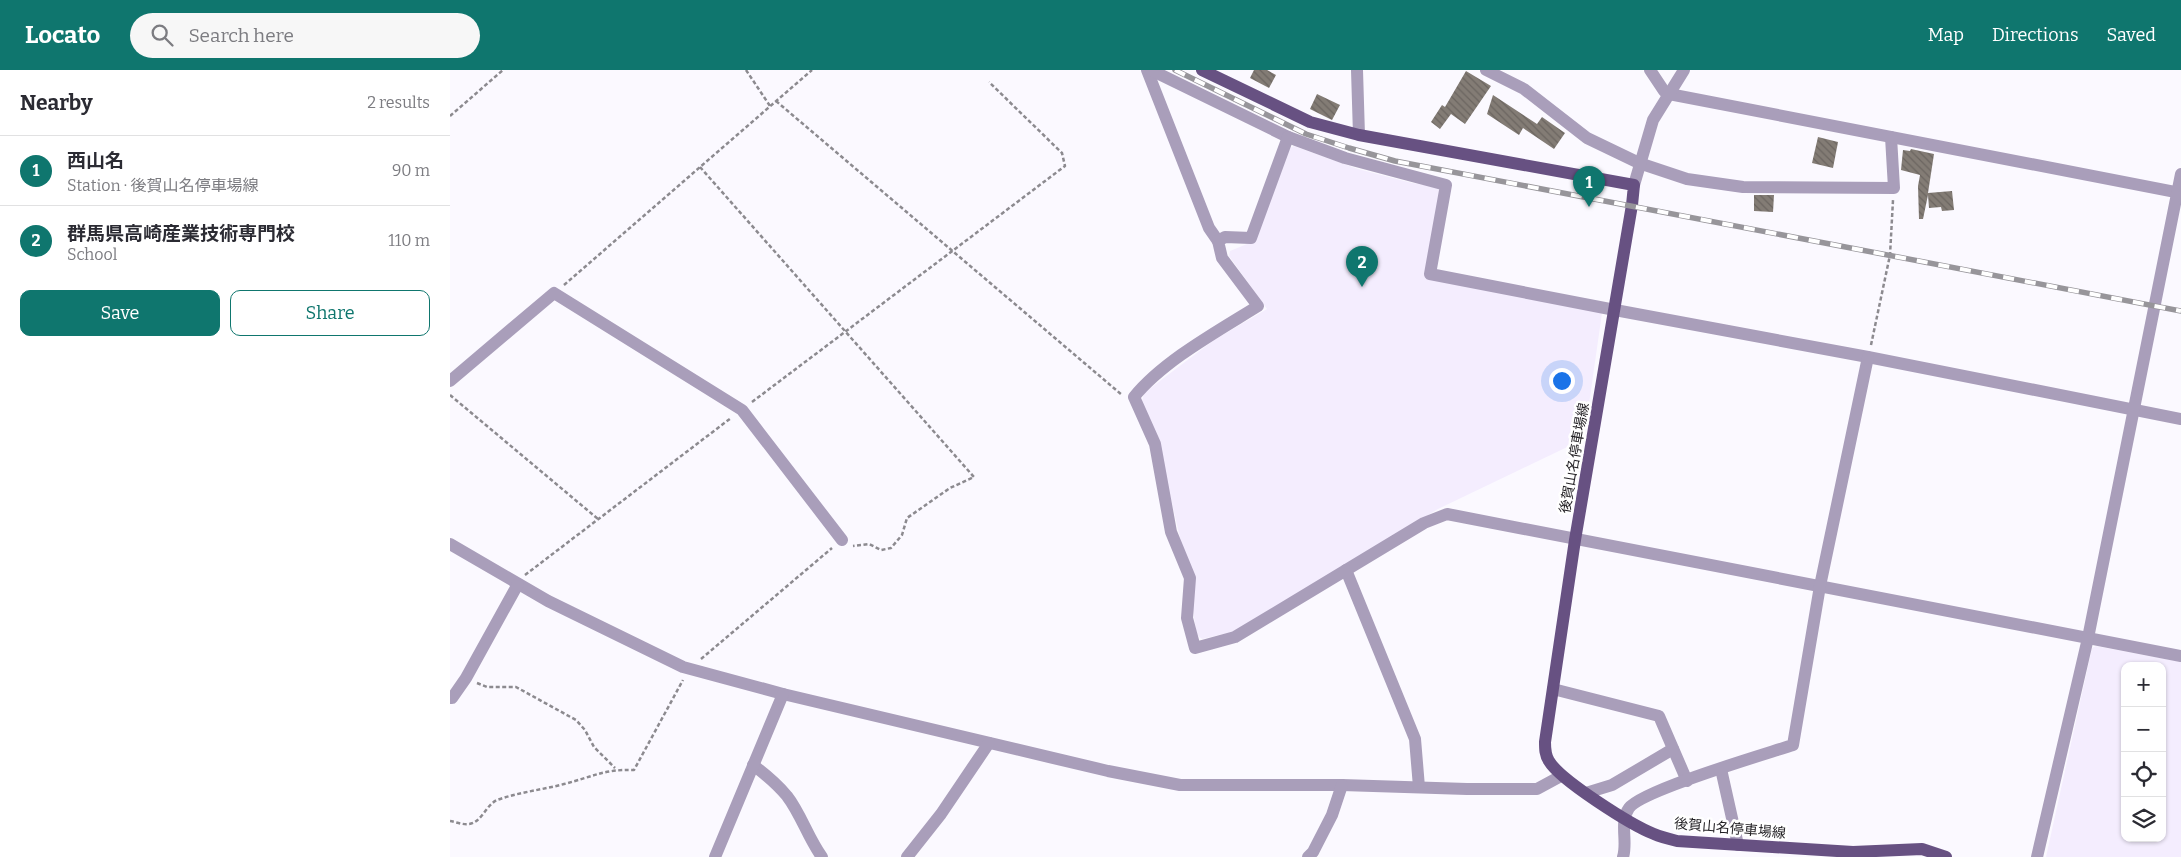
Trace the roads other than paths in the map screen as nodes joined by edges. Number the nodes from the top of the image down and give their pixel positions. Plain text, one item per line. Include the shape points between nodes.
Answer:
1 (1147, 70) edge
2 (1152, 70) edge
3 (1202, 70) edge
4 (1357, 70) edge
5 (1486, 70) edge
6 (1650, 70) edge
7 (1684, 70) edge
8 (1669, 94) junction
9 (1359, 135) junction
10 (1288, 137) junction
11 (1891, 137) junction
12 (1639, 163) junction
13 (2181, 174) edge
14 (1634, 185) junction
15 (2179, 193) edge
16 (1218, 241) junction
17 (1615, 310) junction
18 (1868, 357) junction
19 (450, 381) edge
20 (2135, 410) junction
21 (2181, 419) edge
22 (842, 540) road end
23 (1576, 540) junction
24 (450, 544) edge
25 (1346, 570) junction
26 (517, 583) junction
27 (1820, 586) junction
28 (2088, 638) junction
29 (2181, 656) edge
30 (1553, 689) junction
31 (783, 694) junction
32 (450, 698) edge
33 (989, 743) junction
34 (1673, 749) junction
35 (753, 765) junction
36 (1721, 769) junction
37 (1561, 776) junction
38 (1687, 781) junction
39 (1342, 785) junction
40 (1418, 787) junction
41 (1586, 793) junction
42 (1625, 818) junction
43 (1738, 845) junction
44 (715, 857) edge
45 (822, 857) edge
46 (907, 857) edge
47 (1308, 857) edge
48 (1622, 857) edge
49 (1946, 857) edge
50 (2037, 857) edge

1 - 16 street via 1208,228
2 - 10 street
3 - 9 main road via 1310,122
4 - 9 street
5 - 12 street via 1524,89 1587,138
6 - 8 street
7 - 8 street
8 - 11 street
8 - 12 street via 1653,120
9 - 14 main road
10 - 16 street via 1251,238 1225,237
10 - 17 street via 1345,158 1446,185 1430,274
11 - 12 street via 1894,188 1743,187 1687,179
11 - 15 street
12 - 14 street
13 - 15 street
14 - 17 main road, 後賀山名停車場線
15 - 20 street
16 - 25 street via 1222,258 1258,306 1208,337 1147,382 1134,397 1155,444 1171,532 1190,578 1187,618 1195,648 1235,638
17 - 18 street
17 - 23 main road, 後賀山名停車場線
18 - 20 street
18 - 27 street
19 - 22 street via 554,293 742,410
20 - 21 street
20 - 28 street
23 - 25 street via 1447,514 1424,523
23 - 27 street
23 - 30 main road, 後賀山名停車場線
24 - 26 street
25 - 40 street via 1415,739
26 - 31 street via 689,669
26 - 32 street via 466,678
27 - 28 street
27 - 36 street via 1793,745
28 - 29 street
28 - 50 street
30 - 34 street via 1659,716
30 - 37 main road, 後賀山名停車場線 via 1545,753
31 - 33 street
31 - 35 street
33 - 39 street via 1180,785
33 - 46 street
34 - 38 street
34 - 41 street via 1612,785
35 - 44 street
35 - 45 street via 788,797
36 - 38 street
36 - 43 street
37 - 40 street via 1538,789
37 - 41 main road, 後賀山名停車場線
38 - 42 street via 1653,792 1630,807
39 - 40 street
39 - 47 street via 1332,815
41 - 42 main road, 後賀山名停車場線
42 - 43 main road, 後賀山名停車場線 via 1654,834 1677,841
42 - 48 street
43 - 49 main road, 後賀山名停車場線 via 1854,852 1922,849

